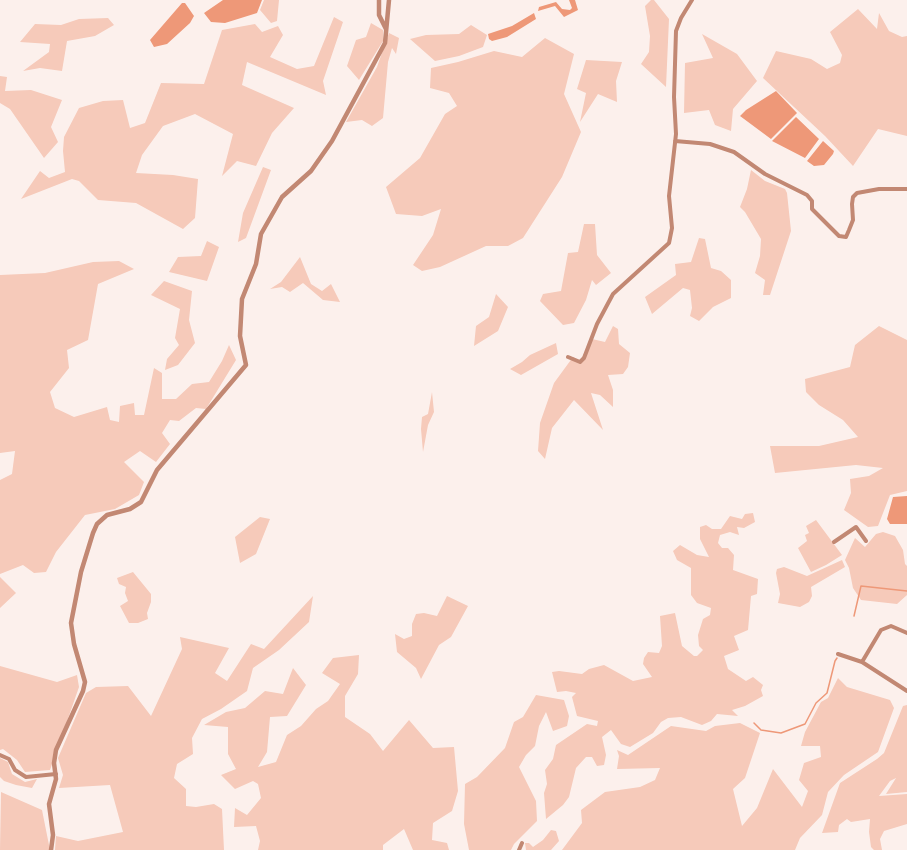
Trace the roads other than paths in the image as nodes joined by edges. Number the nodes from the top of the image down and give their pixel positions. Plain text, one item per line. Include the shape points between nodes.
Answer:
1 (379, 0) edge
2 (389, 0) edge
3 (692, 0) edge
4 (386, 29) junction
5 (675, 141) junction
6 (907, 189) edge
7 (568, 357) dead end
8 (866, 541) dead end
9 (834, 542) dead end
10 (907, 633) edge
11 (838, 654) dead end
12 (862, 662) junction
13 (907, 691) edge
14 (0, 755) edge
15 (56, 774) junction
16 (522, 843) dead end
17 (51, 850) edge
18 (519, 850) edge

1 - 4 street via 379,15
2 - 4 street
3 - 5 street via 676,31
4 - 15 street via 385,43 332,141 311,171 282,197 261,234 256,264 242,299 240,336 246,365 157,470 141,502 107,515 93,532 71,623 85,682 56,750
5 - 6 street via 710,144 734,152 765,174 807,195 812,208 839,236 846,237 849,230 857,192
5 - 7 street via 669,243 613,294 584,358 580,362
8 - 9 street via 856,527
10 - 12 street via 891,626 881,630
11 - 12 street
12 - 13 street
14 - 15 street via 26,777
15 - 17 street via 49,804
16 - 18 street

